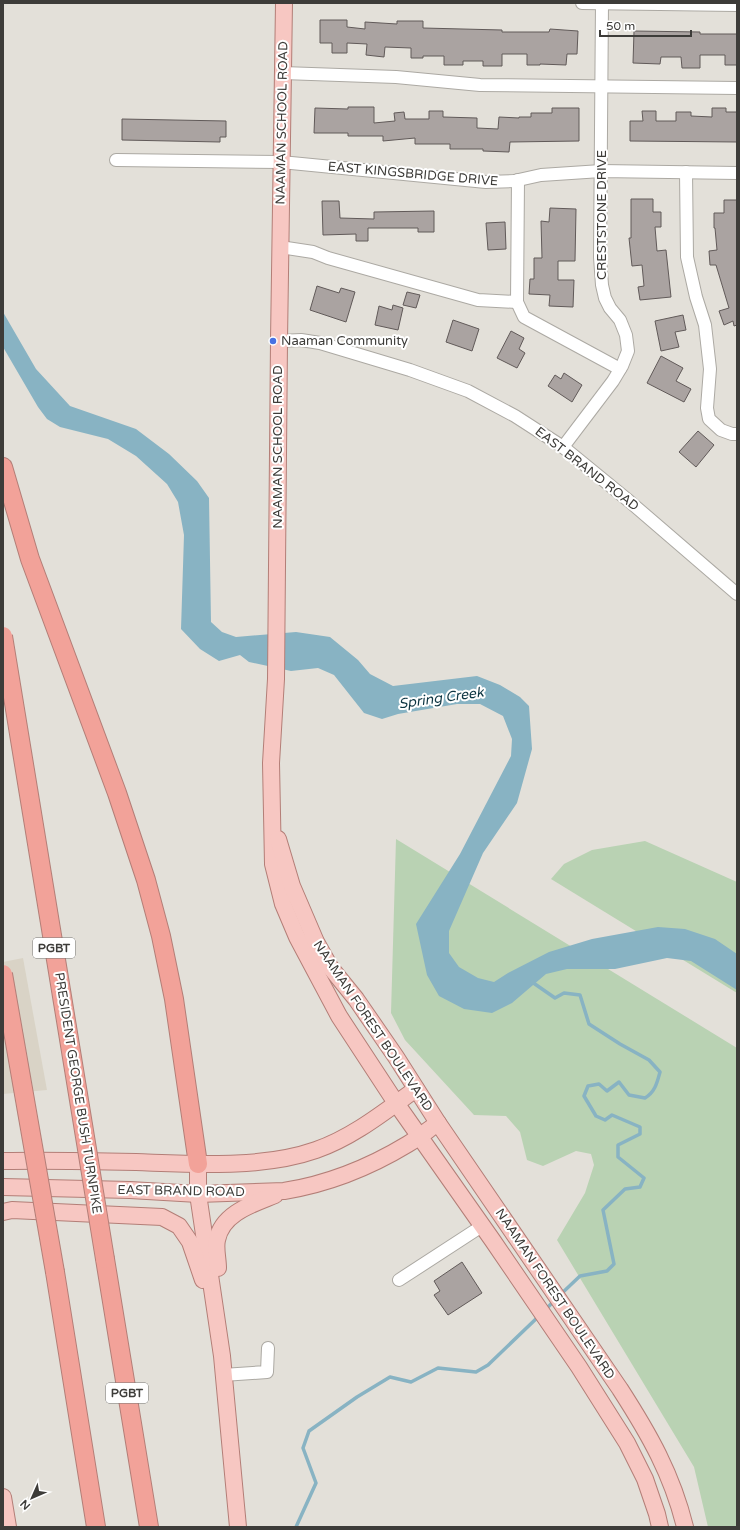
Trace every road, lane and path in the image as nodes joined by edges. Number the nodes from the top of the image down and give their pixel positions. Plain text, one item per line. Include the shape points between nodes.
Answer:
1 (284, 3) edge
2 (582, 3) edge
3 (602, 3) edge
4 (689, 4) edge
5 (737, 4) edge
6 (282, 73) junction
7 (602, 86) junction
8 (737, 88) edge
9 (116, 160) dead end
10 (281, 162) junction
11 (601, 171) junction
12 (686, 172) junction
13 (737, 173) edge
14 (518, 180) junction
15 (280, 247) junction
16 (517, 302) junction
17 (278, 341) junction
18 (620, 369) junction
19 (737, 434) edge
20 (563, 447) junction
21 (3, 467) edge
22 (737, 594) edge
23 (3, 636) edge
24 (272, 820) junction
25 (3, 974) edge
26 (416, 1089) junction
27 (396, 1103) junction
28 (438, 1123) junction
29 (419, 1136) junction
30 (3, 1161) edge
31 (198, 1164) junction
32 (3, 1187) edge
33 (284, 1191) junction
34 (198, 1194) junction
35 (3, 1212) edge
36 (482, 1226) junction
37 (398, 1280) dead end
38 (268, 1348) dead end
39 (222, 1356) junction
40 (224, 1375) junction
41 (647, 1431) junction
42 (627, 1443) junction
43 (3, 1497) edge
44 (8, 1527) edge
45 (96, 1527) edge
46 (149, 1527) edge
47 (238, 1527) edge
48 (660, 1527) edge
49 (685, 1527) edge

1 - 6 main road, NAAMAN SCHOOL ROAD
2 - 3 street
3 - 4 street
3 - 7 street, CRESTSTONE DRIVE
4 - 5 street
6 - 7 street via 396,77 480,86
6 - 10 main road, NAAMAN SCHOOL ROAD
7 - 8 street
7 - 11 street, CRESTSTONE DRIVE
9 - 10 street, EAST KINGSBRIDGE DRIVE
10 - 14 street, EAST KINGSBRIDGE DRIVE via 486,182
10 - 15 main road, NAAMAN SCHOOL ROAD
11 - 12 street, EAST KINGSBRIDGE DRIVE
11 - 14 street, EAST KINGSBRIDGE DRIVE via 541,174
11 - 18 street, CRESTSTONE DRIVE via 602,285 605,298 620,320 626,335 628,351
12 - 13 street, EAST KINGSBRIDGE DRIVE
12 - 19 street via 687,257 705,325 710,369 707,408 709,419 721,430
14 - 16 street
15 - 16 street via 313,252 478,300
15 - 17 main road, NAAMAN SCHOOL ROAD
16 - 18 street via 529,320
17 - 20 street, EAST BRAND ROAD via 320,342 439,380 468,391 515,416
17 - 24 main road, NAAMAN SCHOOL ROAD via 276,679 271,763
18 - 20 street, CRESTSTONE DRIVE
20 - 22 street, EAST BRAND ROAD
21 - 31 highway via 30,559 117,793 146,880 170,978
23 - 46 highway, PRESIDENT GEORGE BUSH TURNPIKE / PGBT, bridge
24 - 26 main road, NAAMAN FOREST BOULEVARD via 292,886 316,942 330,967 396,1057
24 - 27 main road, NAAMAN FOREST BOULEVARD via 273,864 283,904 297,937 339,1016
25 - 45 highway, bridge
26 - 27 main road, EAST BRAND ROAD
26 - 28 main road, NAAMAN FOREST BOULEVARD
27 - 29 main road, NAAMAN FOREST BOULEVARD
27 - 31 main road, EAST BRAND ROAD via 376,1119 316,1150 276,1161
28 - 29 main road, EAST BRAND ROAD
28 - 41 main road, NAAMAN FOREST BOULEVARD
29 - 33 main road, EAST BRAND ROAD via 353,1172
29 - 36 main road, NAAMAN FOREST BOULEVARD
30 - 31 main road, EAST BRAND ROAD
31 - 34 main road
32 - 34 main road, EAST BRAND ROAD
33 - 34 main road, EAST BRAND ROAD
33 - 39 main road via 233,1215 224,1223 217,1240 227,1345
34 - 39 main road
35 - 39 main road via 12,1210 162,1217 180,1226 190,1242 197,1261 208,1301 213,1340
36 - 37 street
36 - 42 main road, NAAMAN FOREST BOULEVARD via 579,1367
38 - 40 street via 267,1372
39 - 40 main road
40 - 47 main road
41 - 42 main road
41 - 49 main road, NAAMAN FOREST BOULEVARD via 664,1464
42 - 48 main road, NAAMAN FOREST BOULEVARD via 645,1479
43 - 44 main road

